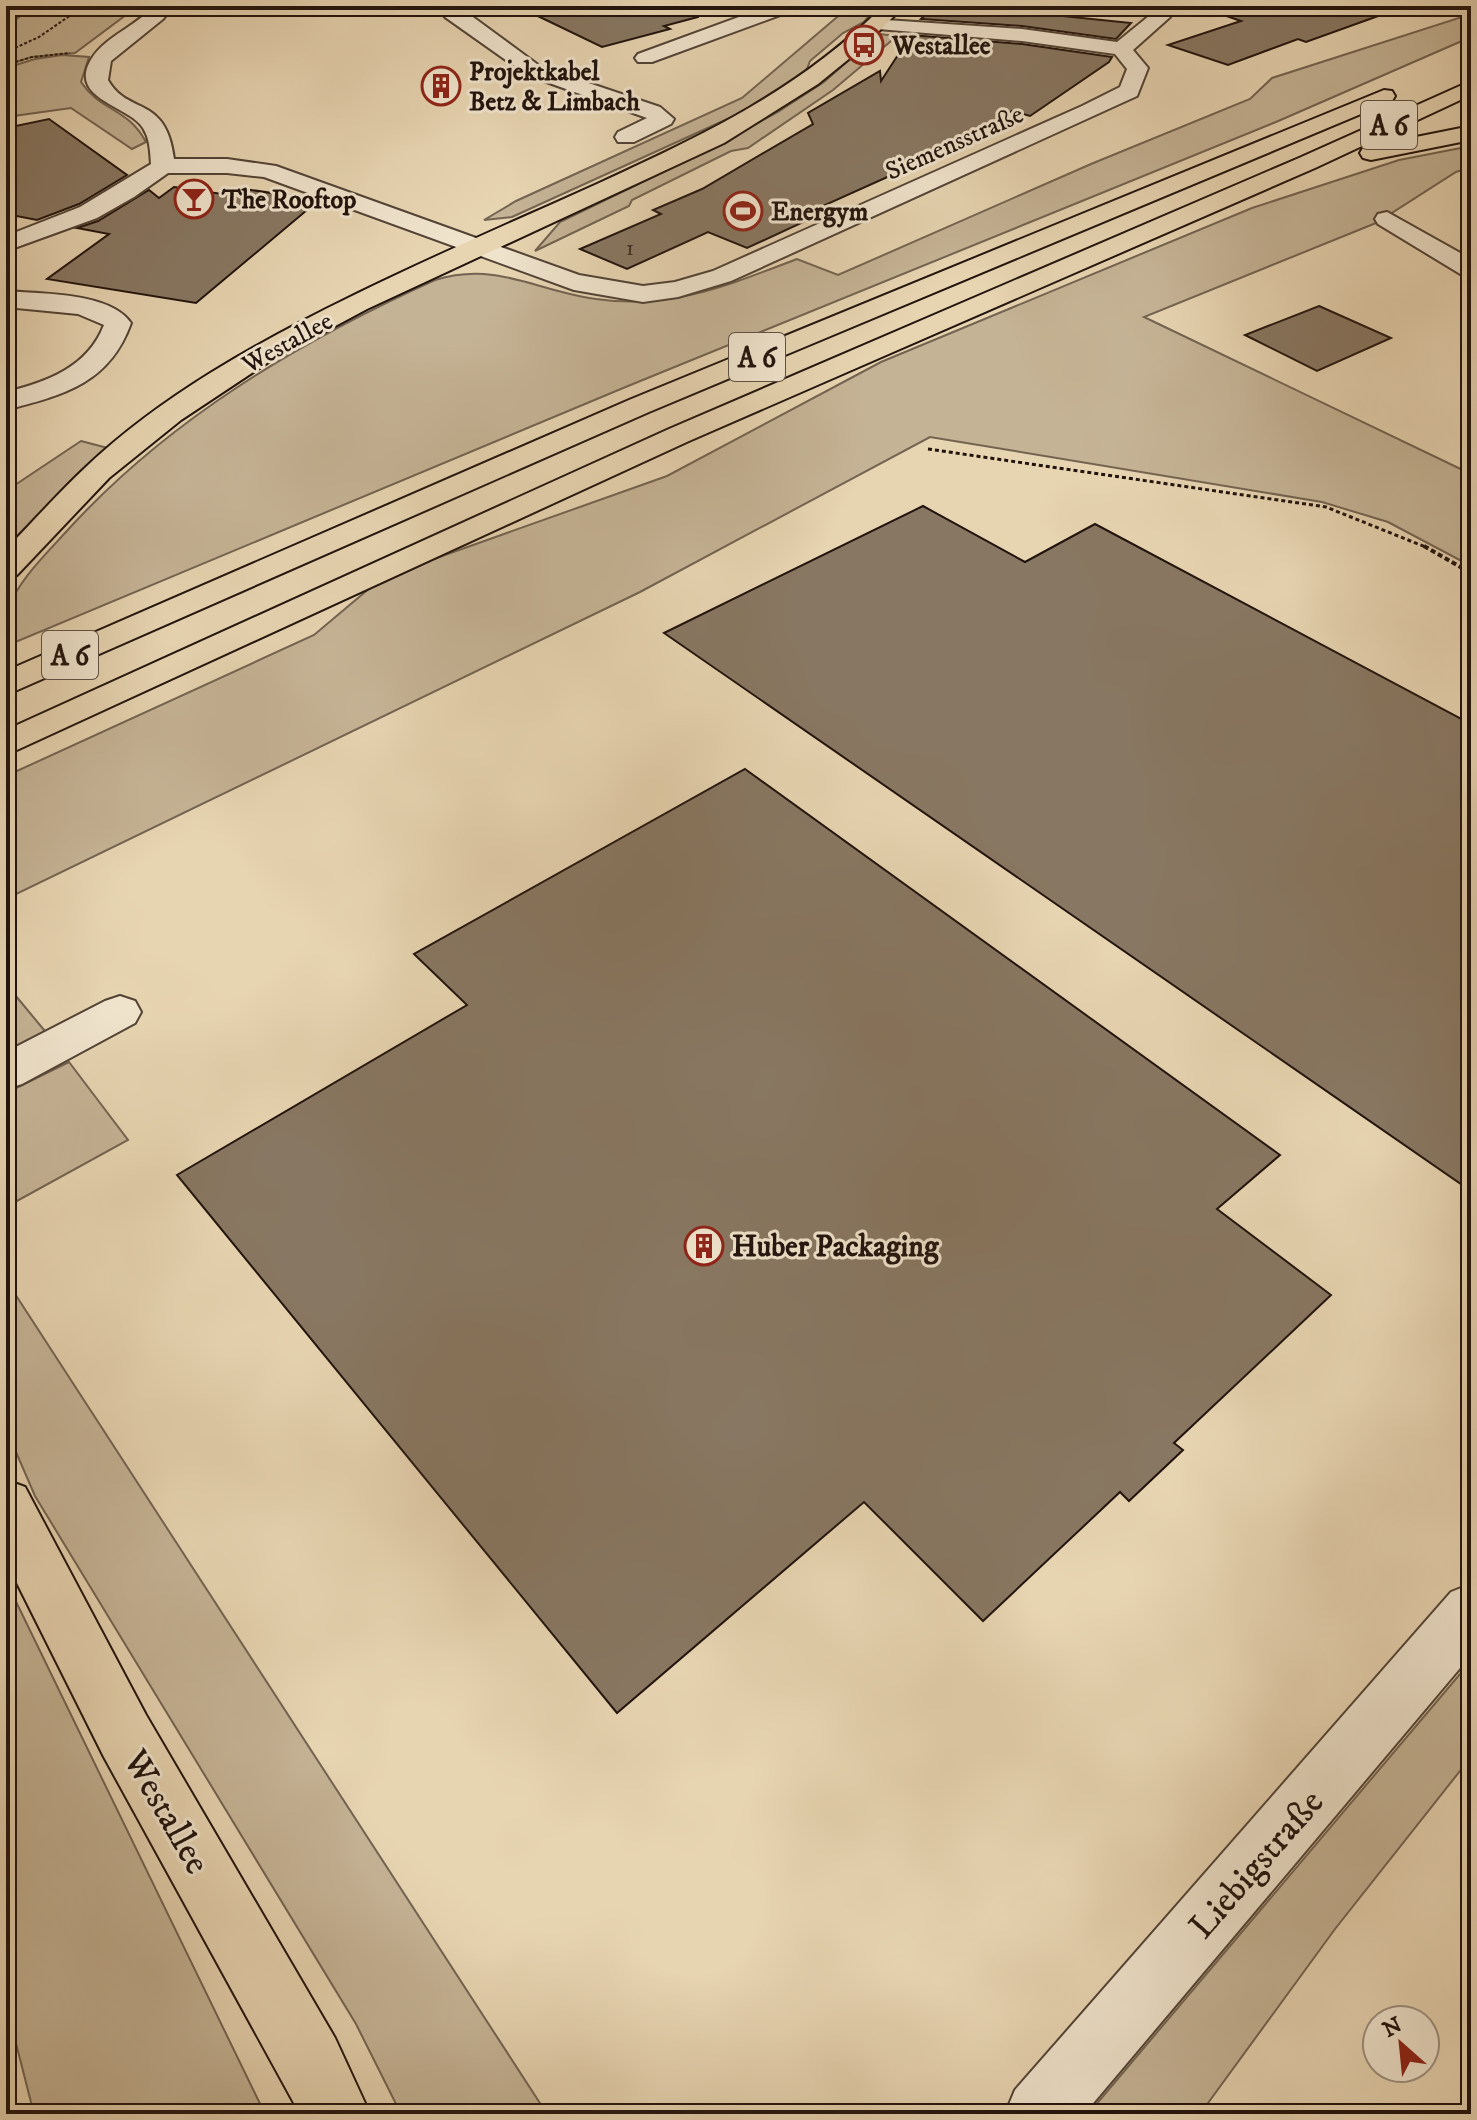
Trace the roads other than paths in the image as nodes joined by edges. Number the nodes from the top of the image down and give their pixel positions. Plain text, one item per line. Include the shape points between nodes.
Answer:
1 (163, 6) edge
2 (448, 6) edge
3 (787, 6) edge
4 (980, 6) edge
5 (1152, 6) edge
6 (886, 15) edge
7 (1035, 16) dead end
8 (962, 29) junction
9 (1022, 35) junction
10 (1121, 49) junction
11 (645, 58) dead end
12 (1408, 86) dead end
13 (1471, 87) edge
14 (1471, 133) edge
15 (626, 137) dead end
16 (1307, 163) junction
17 (163, 166) junction
18 (1387, 219) dead end
19 (6, 244) edge
20 (478, 248) junction
21 (1471, 270) edge
22 (6, 299) edge
23 (6, 401) edge
24 (6, 568) edge
25 (6, 684) edge
26 (6, 744) edge
27 (120, 1012) dead end
28 (6, 1072) edge
29 (6, 1505) edge
30 (1471, 1612) edge
31 (336, 2114) edge
32 (1039, 2114) edge

1 - 17 street via 103,54 95,71 107,94 155,124 163,143
2 - 15 street via 534,71 663,119
3 - 11 street
4 - 8 street
5 - 10 street via 1160,17
6 - 8 street
6 - 20 main road, Westallee via 807,83 755,116
7 - 9 street
8 - 9 street
9 - 10 street
10 - 20 street, Siemensstraße via 1138,68 1129,91 722,276 643,294 614,291
12 - 25 main road, A 6 via 625,412
13 - 16 main road, A 6
14 - 16 main road
16 - 26 main road, A 6 via 679,435
17 - 19 street via 92,213
17 - 20 street via 268,171
18 - 21 street
20 - 24 main road, Westallee via 260,355 171,414 98,472
22 - 23 street via 85,308 107,313 118,323 114,337 86,373 44,392
27 - 28 street
29 - 31 main road, Westallee via 125,1736
30 - 32 street, Liebigstraße

